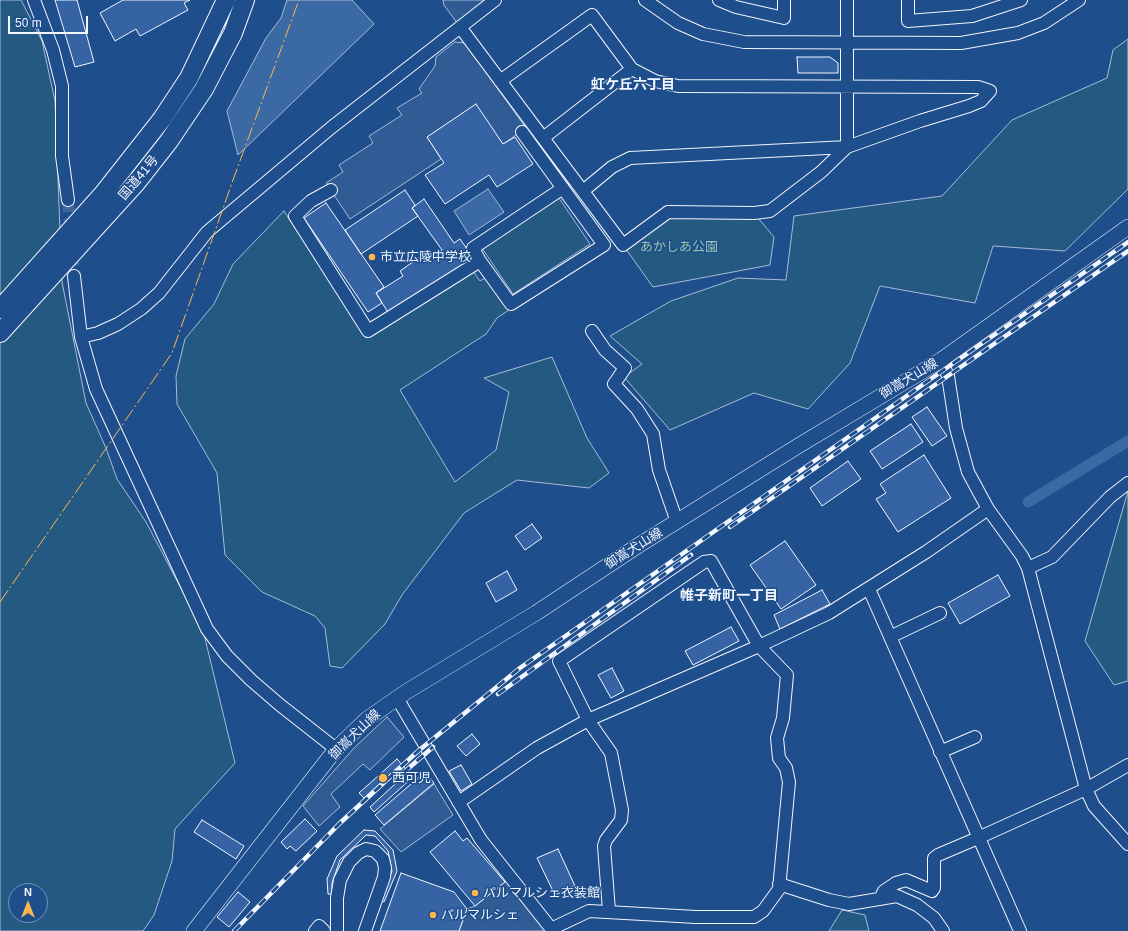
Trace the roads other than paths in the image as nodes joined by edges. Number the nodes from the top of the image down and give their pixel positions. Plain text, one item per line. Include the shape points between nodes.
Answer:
1 (34, 0) edge
2 (226, 0) edge
3 (245, 0) edge
4 (494, 0) edge
5 (645, 0) edge
6 (719, 0) edge
7 (784, 0) edge
8 (847, 0) edge
9 (908, 0) edge
10 (1021, 0) edge
11 (1079, 0) edge
12 (460, 27) junction
13 (847, 42) junction
14 (632, 69) junction
15 (500, 81) junction
16 (846, 87) junction
17 (522, 132) dead end
18 (543, 138) junction
19 (847, 147) junction
20 (563, 188) junction
21 (331, 190) dead end
22 (583, 191) junction
23 (68, 200) tunnel mouth
24 (1128, 227) edge
25 (480, 261) junction
26 (74, 276) tunnel mouth
27 (0, 309) edge
28 (592, 331) dead end
29 (0, 333) edge
30 (81, 337) junction
31 (941, 360) junction
32 (1128, 483) edge
33 (988, 509) junction
34 (677, 522) junction
35 (1028, 568) junction
36 (869, 589) junction
37 (940, 613) dead end
38 (890, 637) junction
39 (759, 646) junction
40 (396, 698) junction
41 (588, 720) junction
42 (975, 737) dead end
43 (336, 749) junction
44 (940, 752) junction
45 (1128, 765) edge
46 (1086, 789) junction
47 (459, 802) junction
48 (978, 838) junction
49 (1128, 844) edge
50 (779, 884) junction
51 (880, 899) junction
52 (608, 911) junction
53 (552, 930) edge
54 (194, 931) edge
55 (315, 931) edge
56 (324, 931) edge
57 (337, 931) edge
58 (365, 931) edge
59 (943, 931) edge
60 (1020, 931) edge

1 - 23 street via 53,50 62,86 62,156
2 - 27 highway, 国道41号 via 189,78 162,119 103,194
3 - 29 highway, 国道41号 via 233,33 204,89 169,141 136,183
4 - 12 street
5 - 13 street via 678,23 703,34 726,39 744,42
6 - 7 street via 736,7 784,18
8 - 13 street
9 - 10 street via 908,21 972,16
11 - 13 street via 1044,23 997,38 961,43
12 - 15 street
12 - 30 street via 332,127 207,232 159,293 141,309 118,324
13 - 16 street
14 - 15 street via 592,15
14 - 16 street via 655,81 678,86
14 - 18 street
15 - 18 street
16 - 19 street
16 - 19 street via 978,87 990,91 981,101 969,106
17 - 20 street
18 - 22 street
19 - 22 street via 630,158 612,167
19 - 22 street via 821,172 770,211 668,212 623,245
20 - 25 street via 473,248
20 - 25 street via 604,245 559,276 511,304
21 - 25 street via 311,201 295,216 368,331
24 - 31 main road, 御嵩犬山線
26 - 30 street
28 - 34 street via 605,350 625,368 614,384 653,434 659,470
30 - 43 street via 105,410 207,629 227,656 250,680
31 - 33 street via 950,387 961,451 968,472
31 - 34 main road, 御嵩犬山線
32 - 35 street via 1110,497 1052,557
33 - 35 street
33 - 36 street
34 - 40 main road, 御嵩犬山線 via 536,613
35 - 46 street
36 - 38 street
36 - 39 street via 829,613
37 - 38 street
38 - 44 street
39 - 41 street
39 - 41 street via 711,560 704,562 559,661
39 - 50 street via 787,675 777,738 779,758 786,768 789,782
40 - 43 main road, 御嵩犬山線 via 367,719
40 - 47 street
41 - 47 street via 538,748
41 - 52 street via 611,753 622,810 621,820 604,846
42 - 44 street
43 - 54 main road, 御嵩犬山線
44 - 48 street
45 - 46 street
46 - 48 street
46 - 49 street via 1094,806
47 - 53 street via 481,840
48 - 51 street via 934,858 932,891 906,880 896,882 884,891
48 - 60 street
50 - 51 street via 848,904
50 - 52 street via 779,889 763,910 754,916 696,917
51 - 59 street via 896,896 907,900 934,918
52 - 53 street via 589,911
55 - 56 street via 318,926
57 - 58 street via 340,880 349,862 366,849 375,851 383,859 385,868

